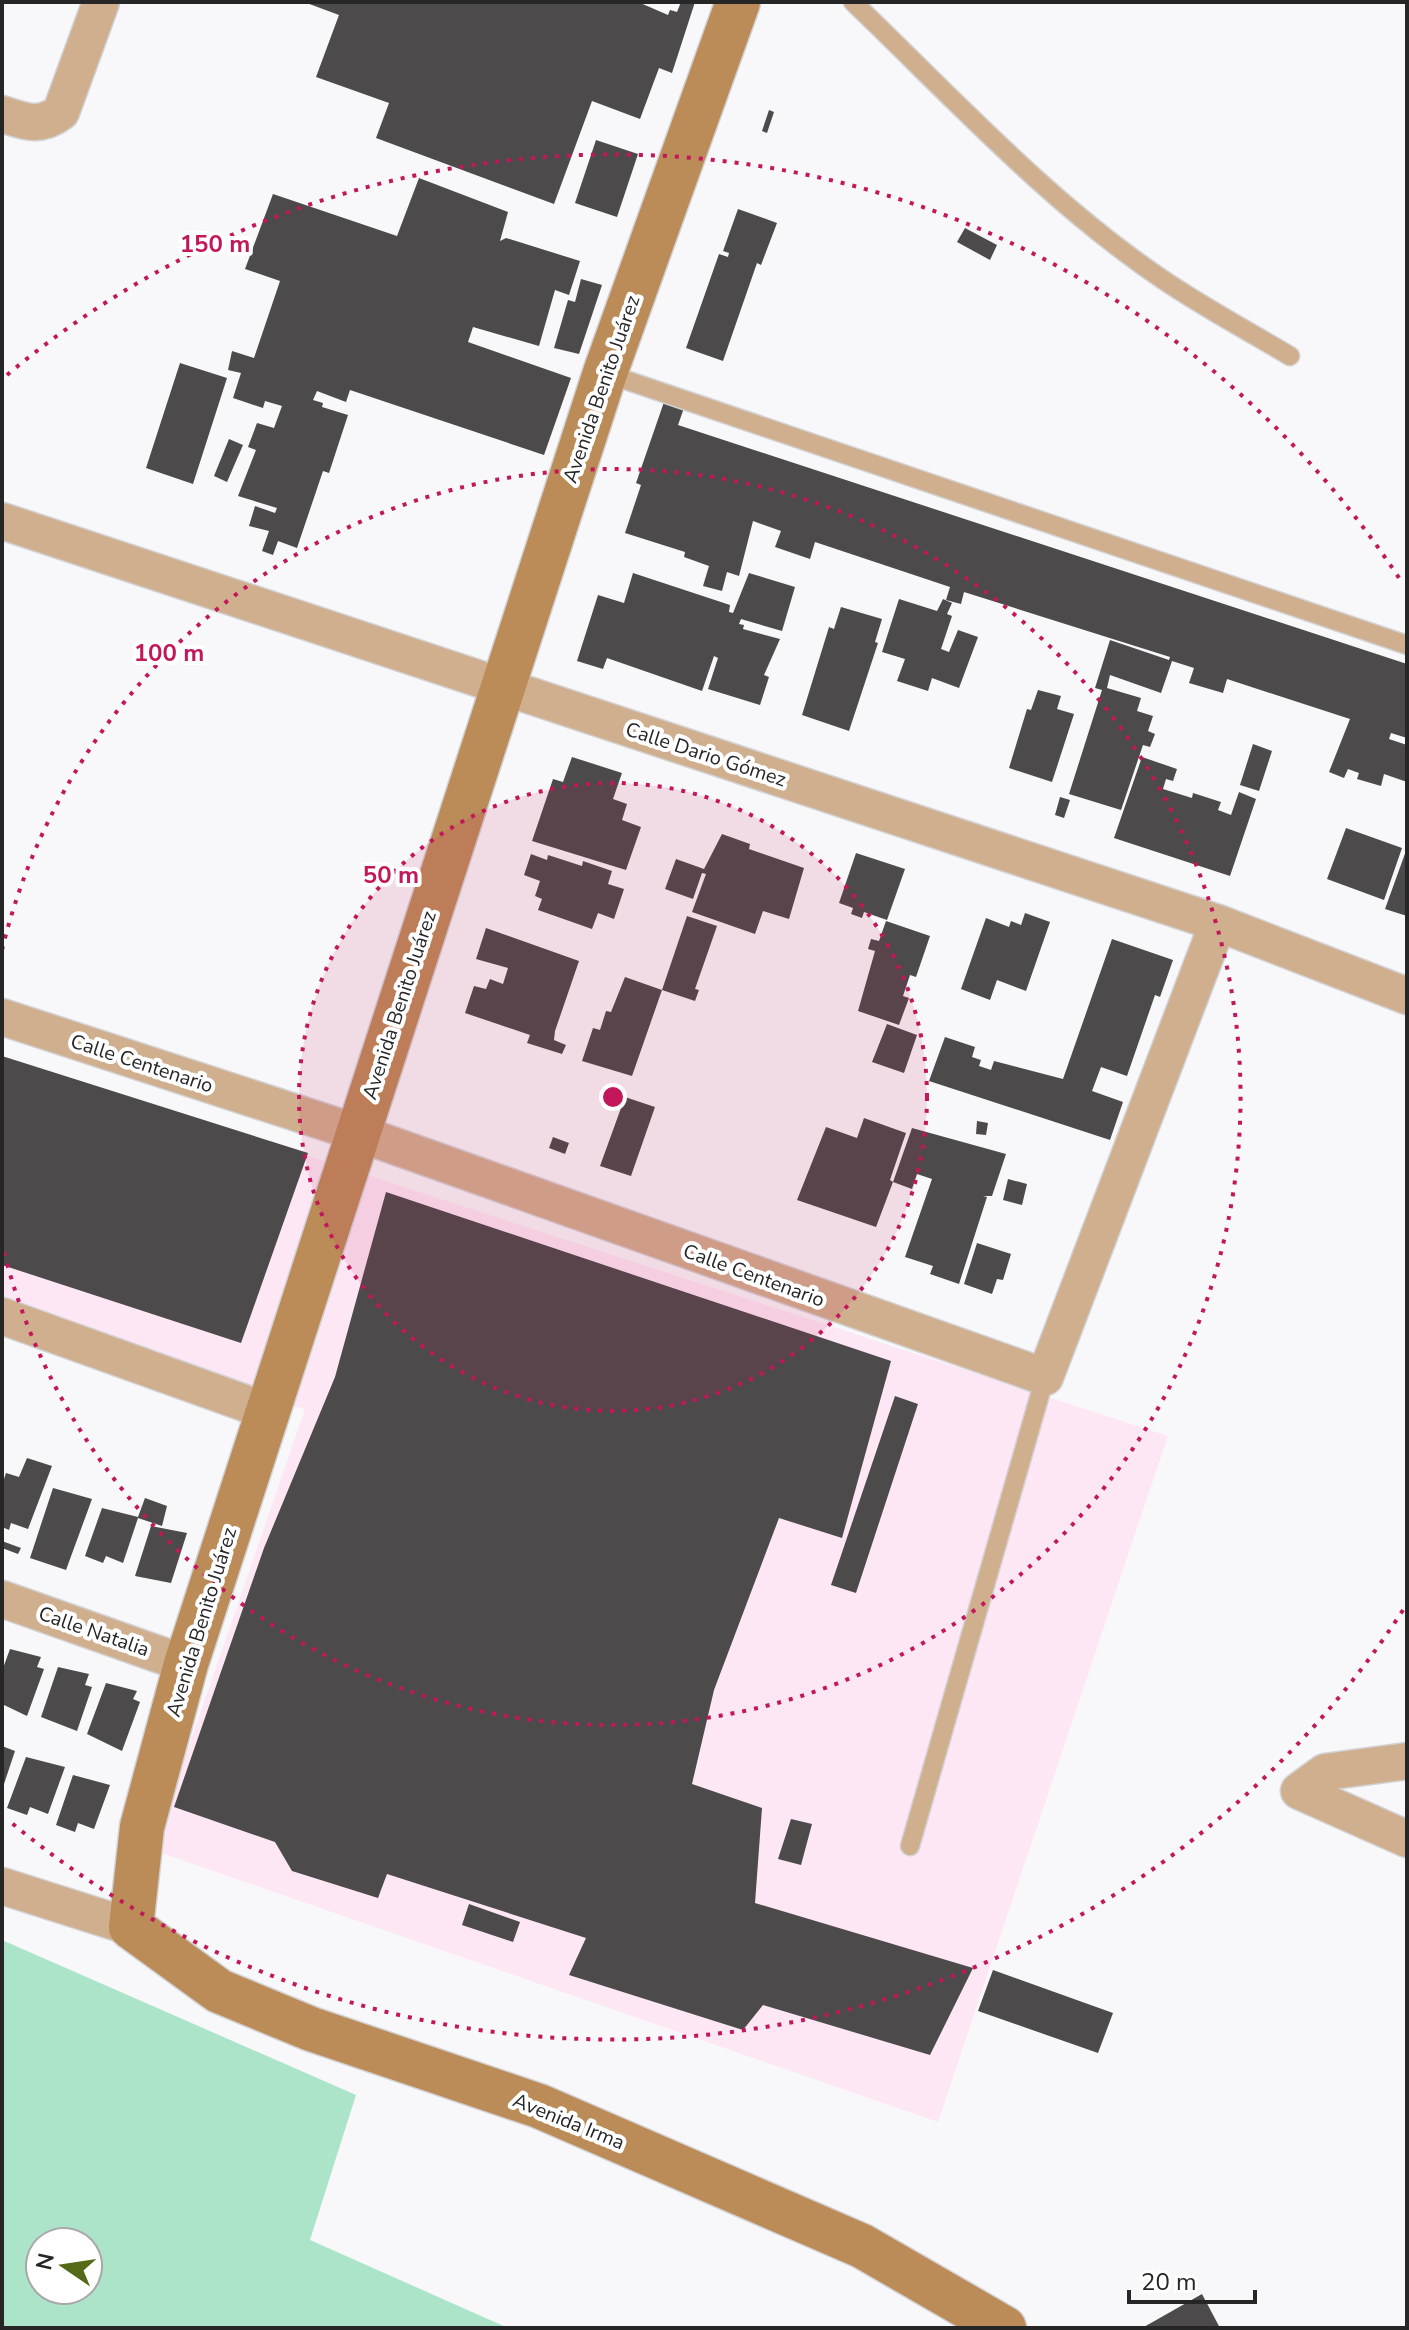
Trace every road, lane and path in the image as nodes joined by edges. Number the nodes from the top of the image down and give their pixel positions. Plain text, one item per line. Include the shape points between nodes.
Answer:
1 (101, 2) edge
2 (738, 2) edge
3 (853, 2) edge
4 (2, 114) edge
5 (1290, 356) dead end
6 (605, 373) junction
7 (2, 521) edge
8 (1407, 645) edge
9 (501, 687) junction
10 (1218, 923) junction
11 (1407, 996) edge
12 (2, 1017) edge
13 (358, 1133) junction
14 (2, 1316) edge
15 (1045, 1377) junction
16 (267, 1411) junction
17 (2, 1599) edge
18 (186, 1664) junction
19 (1407, 1761) edge
20 (1407, 1839) edge
21 (910, 1846) dead end
22 (2, 1886) edge
23 (131, 1927) junction
24 (1004, 2328) edge

1 - 4 street via 61,112 32,125
2 - 6 street, Avenida Benito Juárez
3 - 5 lane via 1012,159 1164,280
6 - 8 lane
6 - 9 street, Avenida Benito Juárez
7 - 9 street, Calle Dario Gómez
9 - 10 street, Calle Dario Gómez
9 - 13 street, Avenida Benito Juárez
10 - 11 street, Calle Dario Gómez
10 - 15 street
12 - 13 street, Calle Centenario
13 - 15 street, Calle Centenario
13 - 16 street, Avenida Benito Juárez
14 - 16 street
15 - 21 lane
16 - 18 street, Avenida Benito Juárez
17 - 18 street, Calle Natalia
18 - 23 street, Avenida Benito Juárez via 142,1827
19 - 20 street via 1325,1772 1299,1791
22 - 23 street
23 - 24 street, Avenida Irma via 219,1991 311,2029 553,2112 862,2246

